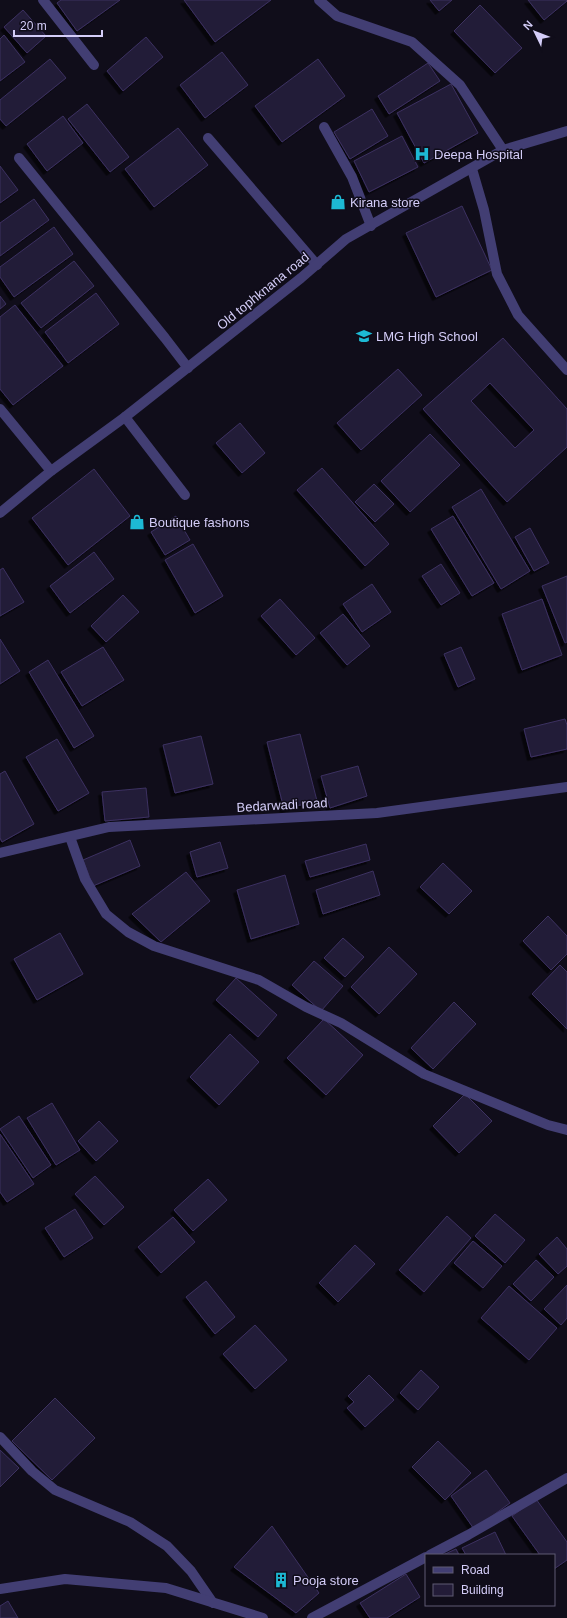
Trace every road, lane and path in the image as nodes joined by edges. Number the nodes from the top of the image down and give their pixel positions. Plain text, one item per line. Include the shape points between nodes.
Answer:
1 (44, 0) edge
2 (319, 0) edge
3 (94, 65) dead end
4 (324, 127) dead end
5 (567, 131) edge
6 (208, 138) dead end
7 (504, 150) junction
8 (19, 158) dead end
9 (472, 169) junction
10 (371, 226) junction
11 (317, 265) junction
12 (188, 368) junction
13 (567, 370) edge
14 (0, 409) edge
15 (125, 417) junction
16 (51, 471) junction
17 (185, 495) dead end
18 (0, 513) edge
19 (567, 787) edge
20 (70, 837) junction
21 (0, 853) edge
22 (567, 1130) edge
23 (0, 1437) edge
24 (567, 1478) edge
25 (432, 1554) edge
26 (425, 1558) edge
27 (0, 1589) edge
28 (213, 1602) junction
29 (263, 1618) edge
30 (312, 1618) edge

1 - 3 street
2 - 7 street via 336,16 412,42 460,84
4 - 10 street via 352,177
5 - 7 street, Old tophknana road
6 - 11 street
7 - 9 street, Old tophknana road
8 - 12 street
9 - 10 street, Old tophknana road
9 - 13 street via 484,210 497,274 518,315
10 - 11 street, Old tophknana road via 346,240
11 - 12 street, Old tophknana road
12 - 15 street, Old tophknana road
14 - 16 street
15 - 16 street, Old tophknana road
15 - 17 street
16 - 18 street, Old tophknana road
19 - 20 street, Bedarwadi road via 377,813 109,827
20 - 21 street, Bedarwadi road
20 - 22 street via 85,879 106,914 128,932 154,946 260,980 306,1007 341,1023 424,1074 548,1125
23 - 28 street via 54,1490 130,1522 167,1546 191,1571
24 - 25 street
26 - 30 street
27 - 28 street via 66,1578 166,1588
28 - 29 street

